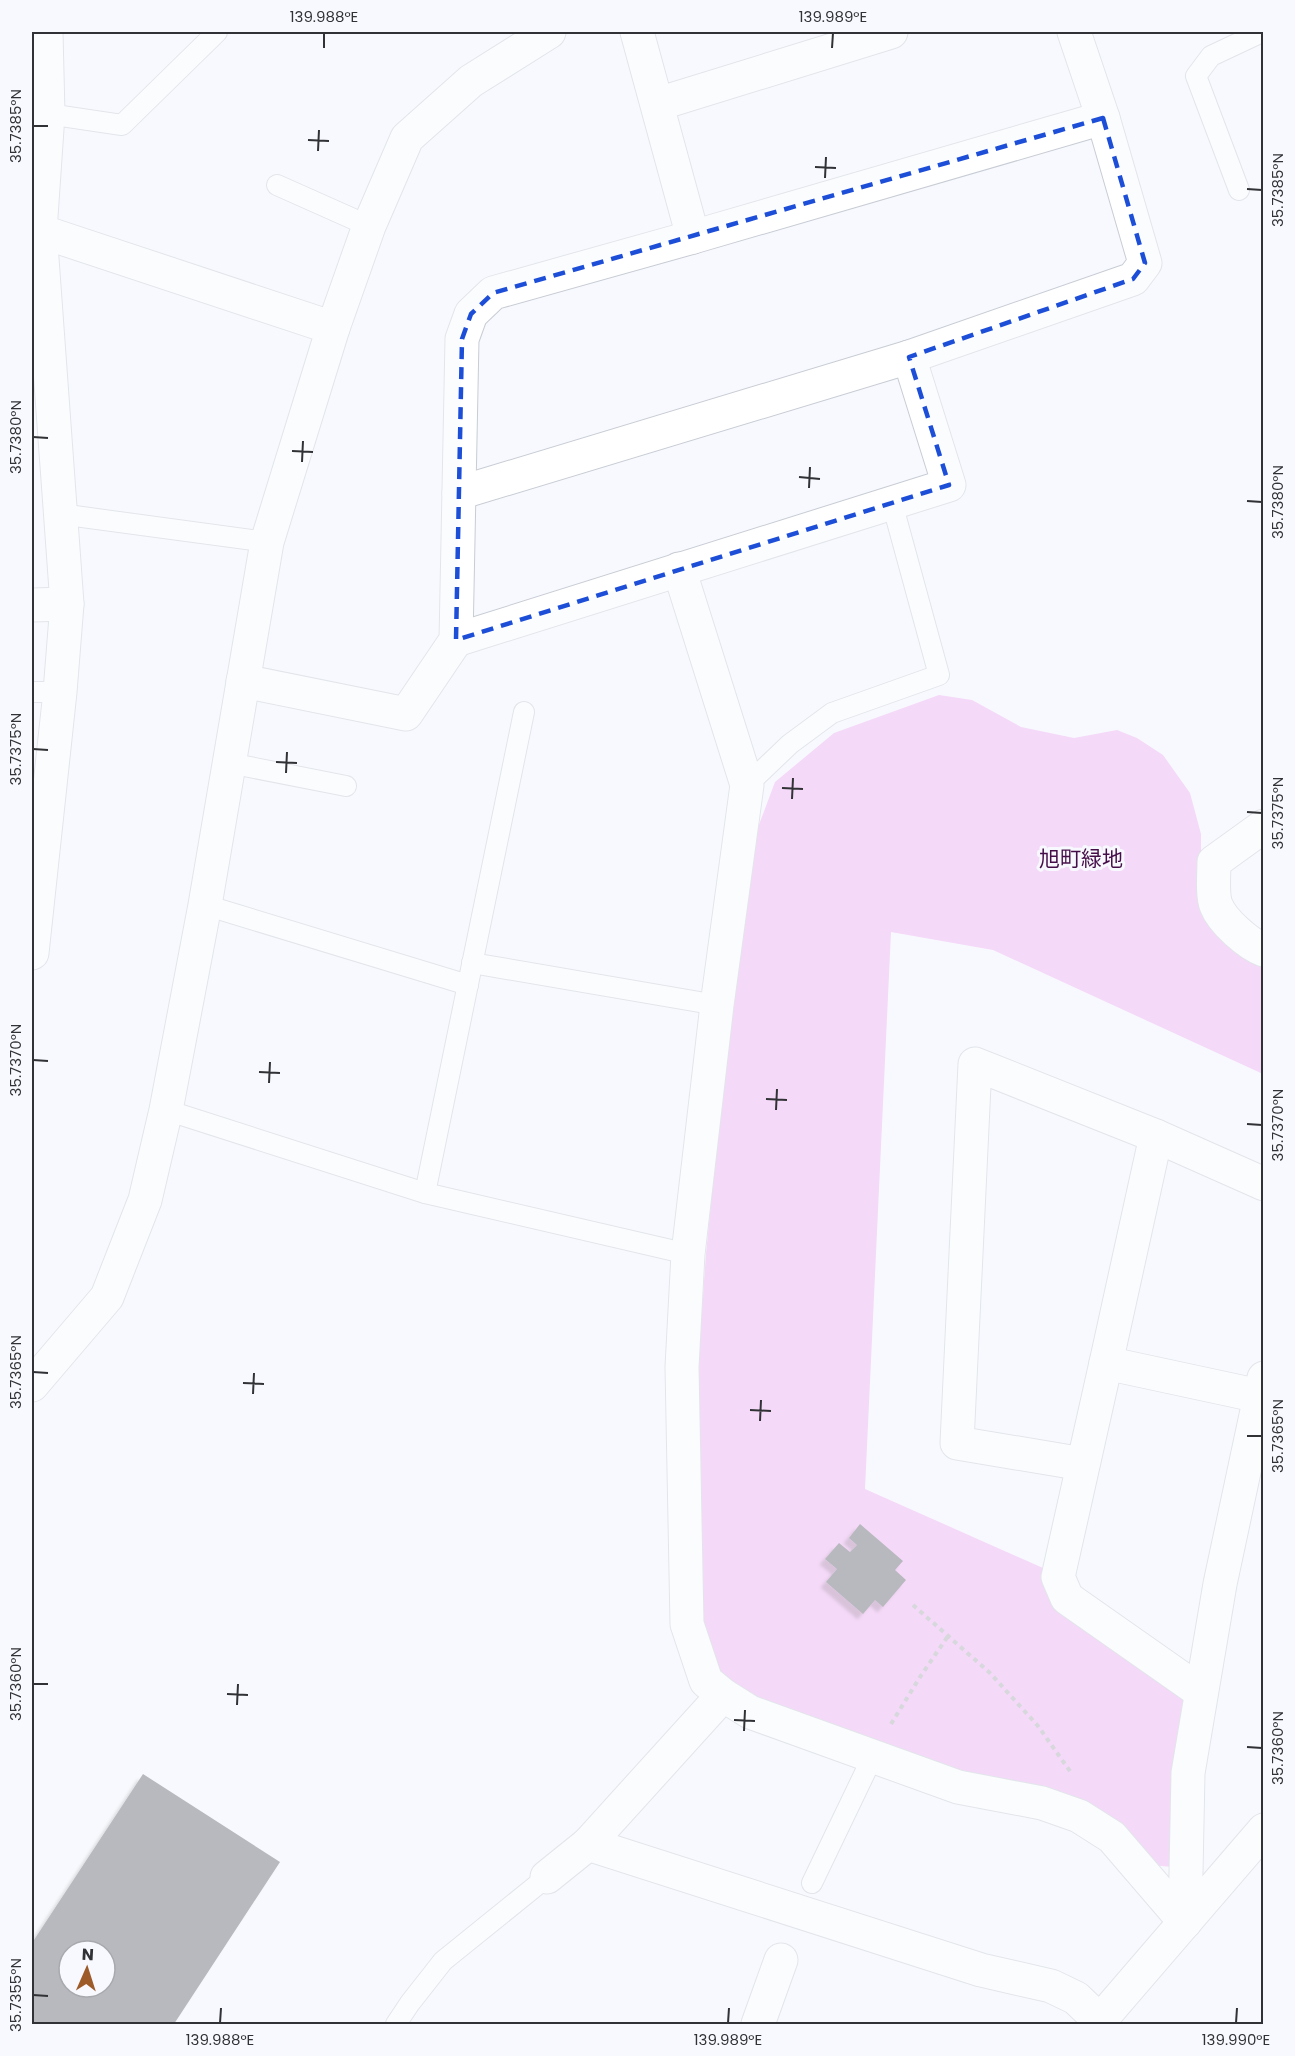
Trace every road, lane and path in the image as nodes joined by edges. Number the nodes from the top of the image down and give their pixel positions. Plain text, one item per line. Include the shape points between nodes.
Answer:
1 (46, 32) edge
2 (217, 32) edge
3 (549, 32) edge
4 (637, 32) edge
5 (891, 32) edge
6 (1074, 32) edge
7 (1262, 32) edge
8 (658, 104) junction
9 (1103, 118) junction
10 (42, 127) edge
11 (277, 185) dead end
12 (1239, 190) dead end
13 (369, 226) junction
14 (40, 231) junction
15 (693, 237) junction
16 (333, 328) junction
17 (909, 357) junction
18 (459, 493) junction
19 (892, 503) junction
20 (60, 514) junction
21 (267, 542) junction
22 (679, 569) junction
23 (67, 604) junction
24 (32, 605) edge
25 (456, 640) junction
26 (243, 681) junction
27 (46, 692) edge
28 (524, 712) dead end
29 (229, 763) junction
30 (747, 785) junction
31 (346, 786) dead end
32 (1263, 826) edge
33 (38, 847) edge
34 (205, 905) junction
35 (1263, 950) edge
36 (32, 951) edge
37 (472, 963) junction
38 (468, 985) junction
39 (717, 1005) junction
40 (166, 1110) junction
41 (1156, 1136) junction
42 (1263, 1184) edge
43 (425, 1193) junction
44 (688, 1254) junction
45 (1106, 1364) junction
46 (32, 1385) edge
47 (1262, 1390) edge
48 (1083, 1464) junction
49 (913, 1605) dead end
50 (948, 1636) junction
51 (1201, 1692) junction
52 (723, 1695) junction
53 (873, 1756) junction
54 (1075, 1779) dead end
55 (1263, 1830) edge
56 (588, 1844) junction
57 (547, 1877) joint
58 (812, 1883) dead end
59 (1185, 1922) junction
60 (781, 1960) dead end
61 (1099, 2023) edge
62 (396, 2025) edge
63 (758, 2025) edge

1 - 10 street
2 - 10 lane via 122,125
3 - 13 street via 471,81 407,138
4 - 8 street
5 - 8 street
6 - 9 street
7 - 12 lane via 1211,56 1196,76
8 - 15 street
9 - 15 street
9 - 17 street via 1145,263 1133,279
10 - 14 street
11 - 13 lane
13 - 16 street
14 - 16 street
14 - 20 street
15 - 18 street via 493,292 471,314 462,339
16 - 21 street
17 - 18 street
17 - 19 street via 949,485
18 - 25 street
19 - 22 street
19 - 30 lane via 939,675 832,713 790,744
20 - 21 lane
20 - 23 street
21 - 26 street
22 - 25 street
22 - 30 street
23 - 24 street
23 - 27 street
25 - 26 street via 406,714
26 - 29 street
27 - 33 street
28 - 37 lane
29 - 31 lane
29 - 34 street
30 - 39 street
32 - 35 street via 1214,862 1215,904 1229,924
33 - 36 street
34 - 38 lane
34 - 40 street
37 - 38 lane
37 - 39 lane
38 - 43 lane
39 - 44 street
40 - 43 lane
40 - 46 street via 145,1200 107,1297
41 - 42 street
41 - 45 street
41 - 48 street via 975,1064 957,1443
43 - 44 lane
44 - 52 street via 682,1367 687,1624 705,1681
45 - 47 street
45 - 48 street
47 - 51 street
48 - 51 street via 1058,1576 1067,1598
49 - 50 path
50 - 53 path
50 - 54 path via 990,1673 1038,1726
51 - 59 street via 1188,1773
52 - 53 street via 750,1712
52 - 56 street
53 - 58 lane
53 - 59 street via 958,1787 1042,1803 1079,1816 1112,1837
55 - 59 street
56 - 57 street
56 - 61 street via 981,1970 1051,1986 1076,1998
57 - 62 lane via 443,1961
59 - 61 street
60 - 63 street

